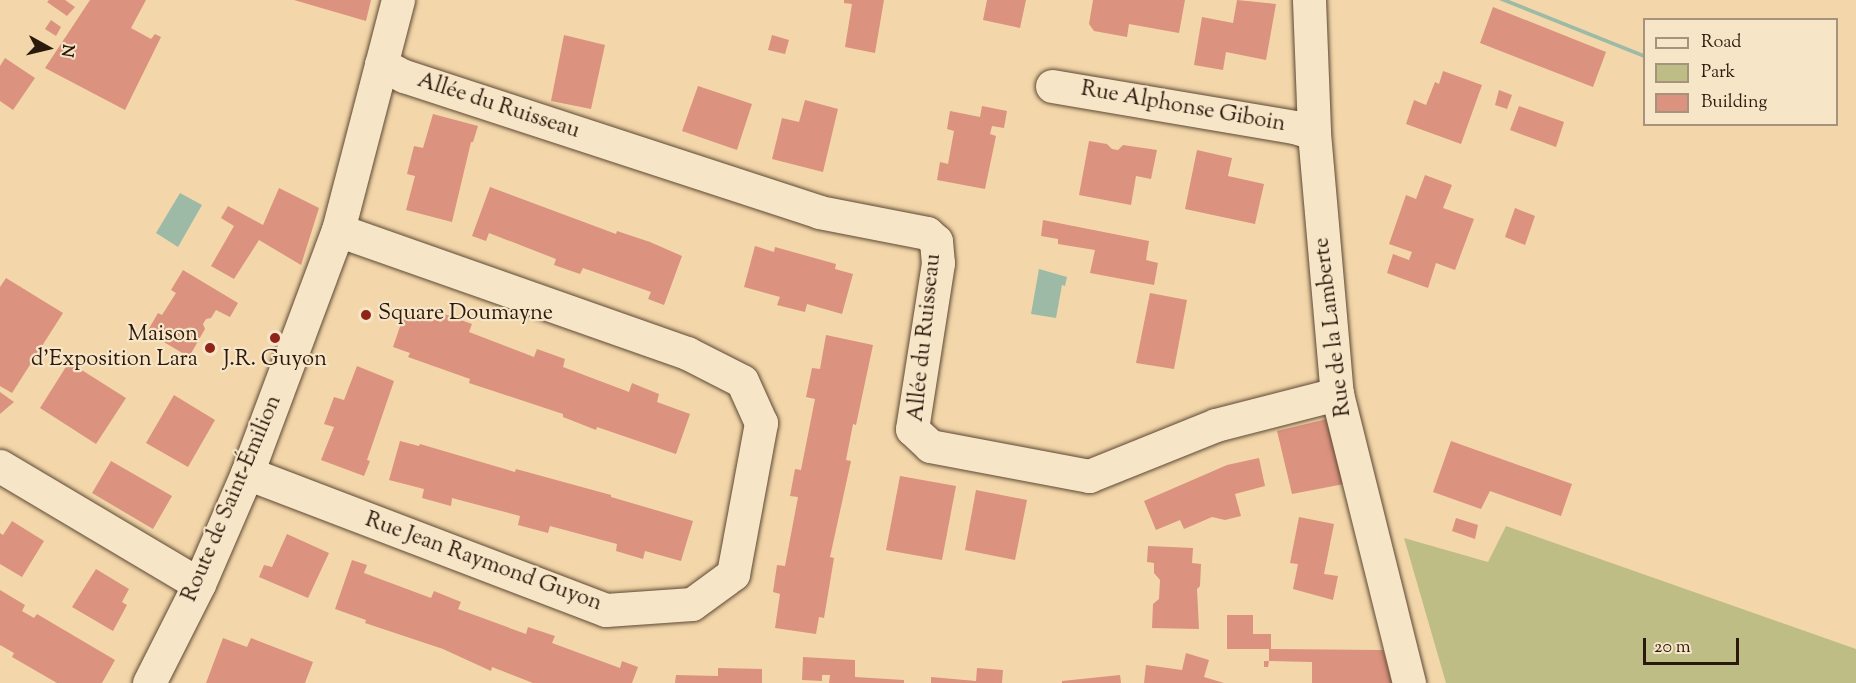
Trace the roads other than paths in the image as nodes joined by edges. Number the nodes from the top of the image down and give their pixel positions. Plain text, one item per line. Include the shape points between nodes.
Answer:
1 (398, 0) edge
2 (1309, 0) edge
3 (381, 64) junction
4 (1052, 86) dead end
5 (1314, 133) junction
6 (338, 230) junction
7 (1337, 394) junction
8 (0, 466) edge
9 (247, 473) junction
10 (199, 585) junction
11 (149, 683) edge
12 (1408, 683) edge

1 - 3 street, Route de Saint-Émilion
2 - 5 street, Rue de la Lamberte
3 - 6 street, Route de Saint-Émilion
3 - 7 street, Allée du Ruisseau via 404,76 819,212 927,233 936,241 938,263 912,429 930,446 1089,476 1216,425
4 - 5 street, Rue Alphonse Giboin
5 - 7 street, Rue de la Lamberte
6 - 9 street, Route de Saint-Émilion
6 - 9 street, Rue Jean Raymond Guyon via 687,353 742,381 761,423 733,574 692,604 606,610
7 - 12 street, Rue de la Lamberte
8 - 10 street
9 - 10 street, Route de Saint-Émilion
10 - 11 street, Route de Saint-Émilion

